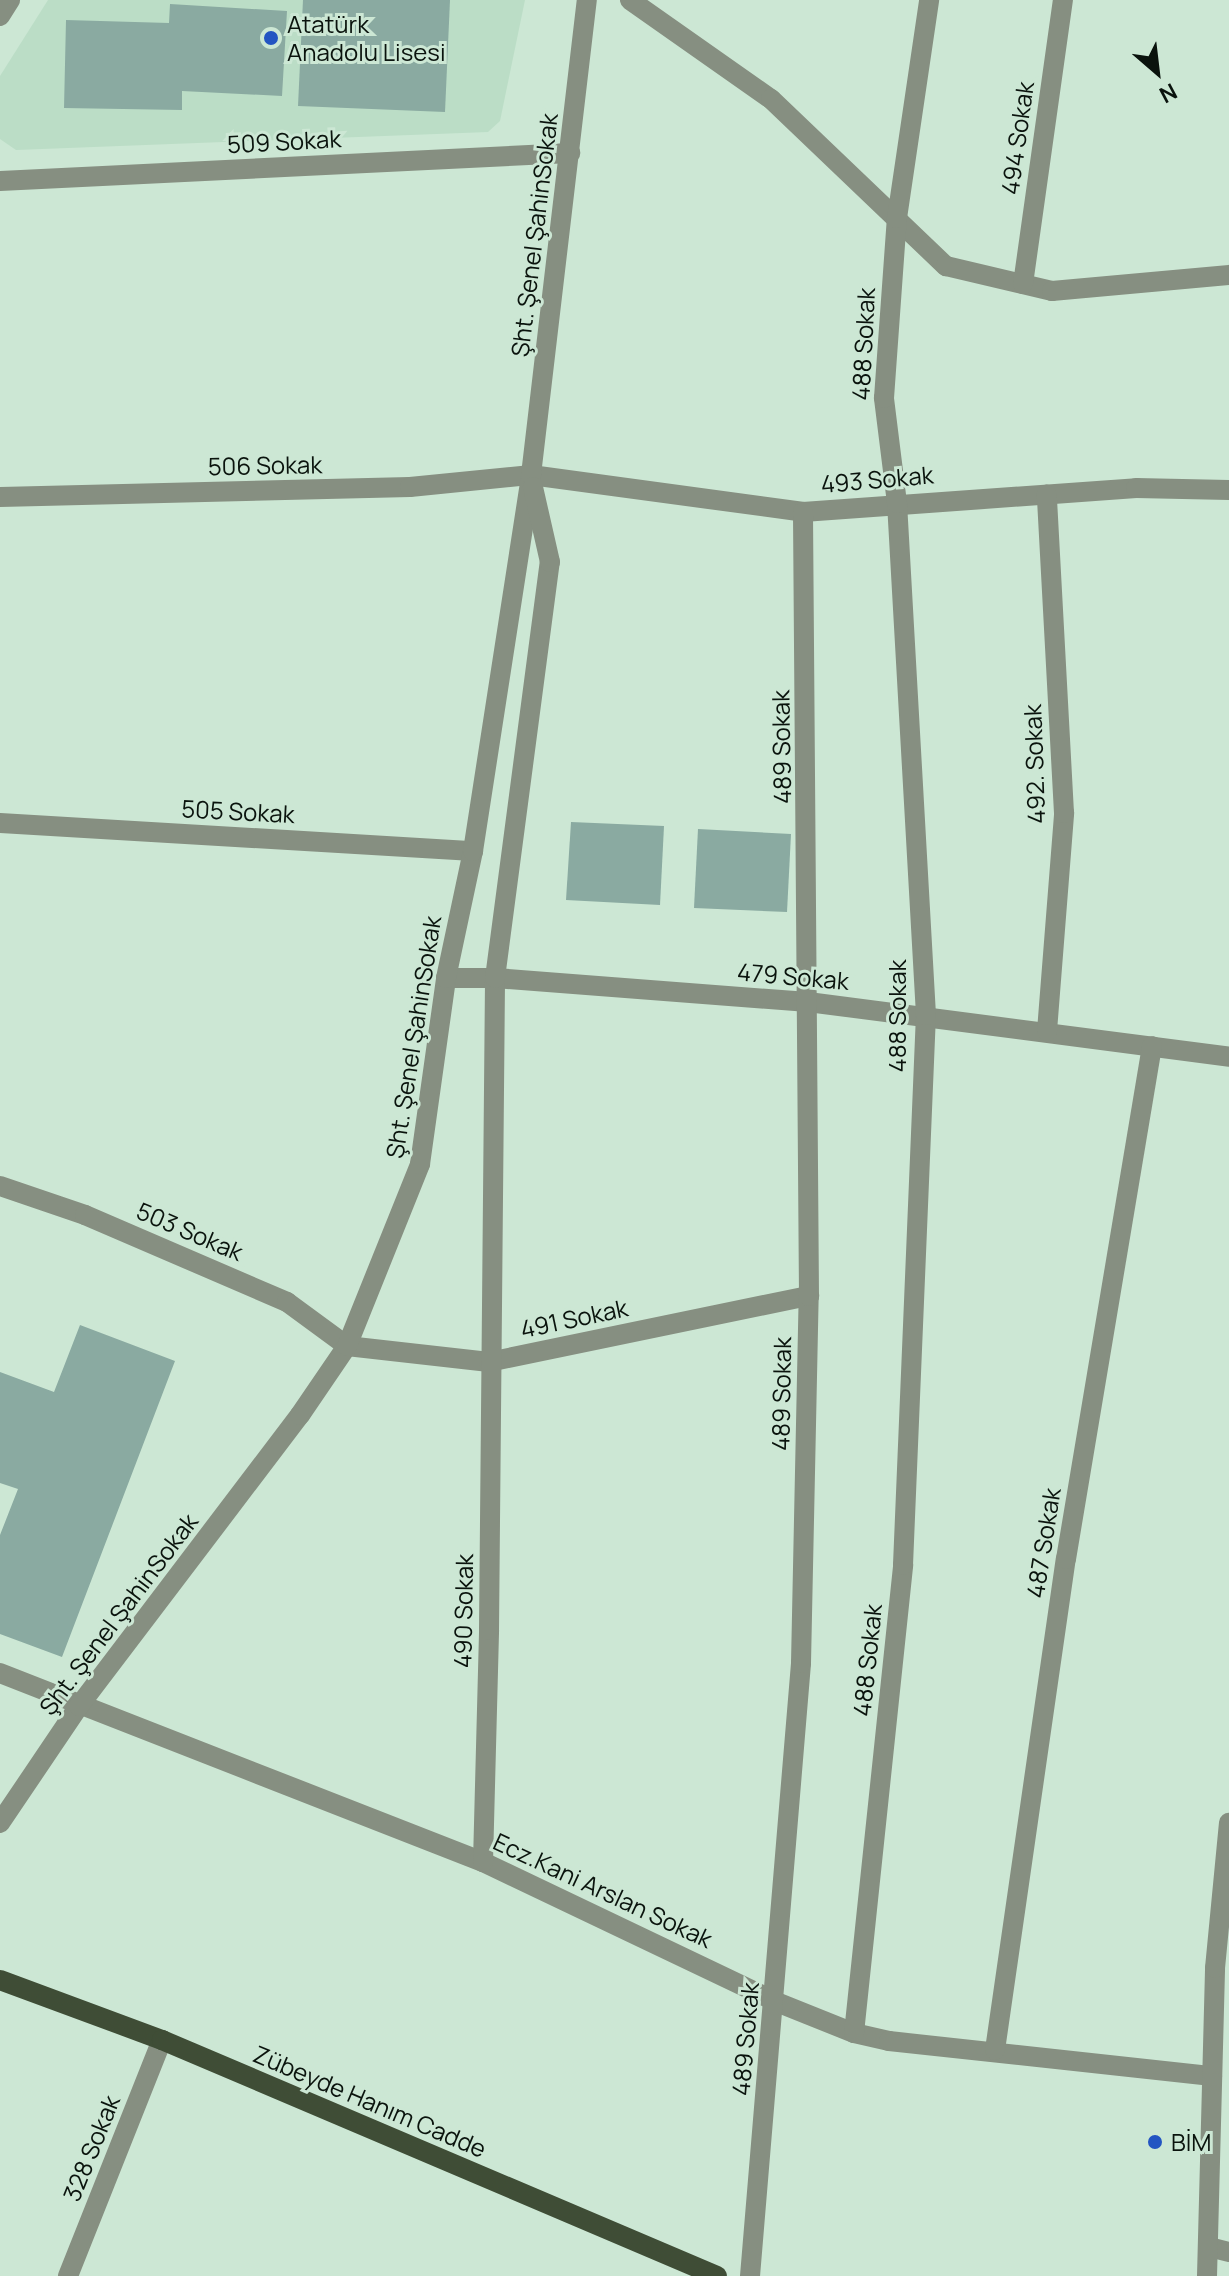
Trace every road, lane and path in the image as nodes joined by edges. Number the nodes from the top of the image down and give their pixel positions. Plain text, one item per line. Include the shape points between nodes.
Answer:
1 (10, 0) edge
2 (587, 0) edge
3 (630, 0) edge
4 (929, 0) edge
5 (1063, 0) edge
6 (0, 16) edge
7 (570, 153) junction
8 (0, 181) edge
9 (897, 218) junction
10 (1229, 275) edge
11 (1023, 284) junction
12 (531, 475) junction
13 (1229, 490) edge
14 (1047, 494) junction
15 (0, 497) edge
16 (897, 503) junction
17 (803, 512) junction
18 (0, 823) edge
19 (473, 851) junction
20 (446, 978) junction
21 (495, 978) junction
22 (808, 1002) junction
23 (926, 1015) junction
24 (1047, 1031) junction
25 (1152, 1046) junction
26 (1229, 1057) edge
27 (0, 1186) edge
28 (809, 1296) junction
29 (347, 1346) junction
30 (489, 1362) junction
31 (0, 1673) edge
32 (79, 1706) junction
33 (0, 1823) edge
34 (1229, 1823) edge
35 (483, 1862) junction
36 (0, 1980) edge
37 (774, 2001) junction
38 (854, 2033) junction
39 (162, 2040) junction
40 (995, 2050) junction
41 (1212, 2076) junction
42 (1219, 2250) edge
43 (68, 2276) edge
44 (717, 2276) edge
45 (750, 2276) edge
46 (1207, 2276) edge

1 - 6 street
2 - 7 street, Şht. Şenel ŞahinSokak
3 - 9 street via 771,99
4 - 9 street, 488 Sokak
5 - 11 street, 494 Sokak
7 - 8 street, 509 Sokak
7 - 12 street, Şht. Şenel ŞahinSokak
9 - 11 street via 946,266
9 - 16 street, 488 Sokak via 884,398
10 - 11 street via 1052,291
12 - 15 street, 506 Sokak via 410,487
12 - 17 street, 493 Sokak
12 - 19 street, Şht. Şenel ŞahinSokak
12 - 21 street, Şht. Şenel ŞahinSokak via 550,562
13 - 14 street, 493 Sokak via 1136,488
14 - 16 street, 493 Sokak
14 - 24 street, 492. Sokak via 1064,813
16 - 17 street, 493 Sokak
16 - 23 street, 488 Sokak
17 - 22 street, 489 Sokak
18 - 19 street, 505 Sokak
19 - 20 street, Şht. Şenel ŞahinSokak
20 - 21 street, 479 Sokak
20 - 29 street, Şht. Şenel ŞahinSokak via 420,1164
21 - 22 street, 479 Sokak
21 - 30 street, Şht. Şenel ŞahinSokak
22 - 23 street, 479 Sokak
22 - 28 street, 489 Sokak
23 - 24 street, 479 Sokak
23 - 38 street, 488 Sokak via 903,1565
24 - 25 street, 479 Sokak
25 - 26 street, 479 Sokak
25 - 40 street, 487 Sokak via 1061,1589
27 - 29 street, 503 Sokak via 85,1215 287,1302
28 - 30 street, 491 Sokak
28 - 37 street, 489 Sokak via 801,1663
29 - 30 street, 491 Sokak
29 - 32 street, Şht. Şenel ŞahinSokak
30 - 35 street, 490 Sokak
31 - 32 street, Ecz.Kani Arslan Sokak
32 - 33 street, Şht. Şenel ŞahinSokak
32 - 35 street, Ecz.Kani Arslan Sokak
34 - 41 street via 1215,1968
35 - 37 street, Ecz.Kani Arslan Sokak
36 - 39 main road, Zübeyde Hanım Cadde
37 - 38 street, Ecz.Kani Arslan Sokak
37 - 45 street, 489 Sokak
38 - 40 street, Ecz.Kani Arslan Sokak
39 - 43 street, 328 Sokak
39 - 44 main road, Zübeyde Hanım Cadde
40 - 41 street, Ecz.Kani Arslan Sokak
41 - 42 street
42 - 46 street

